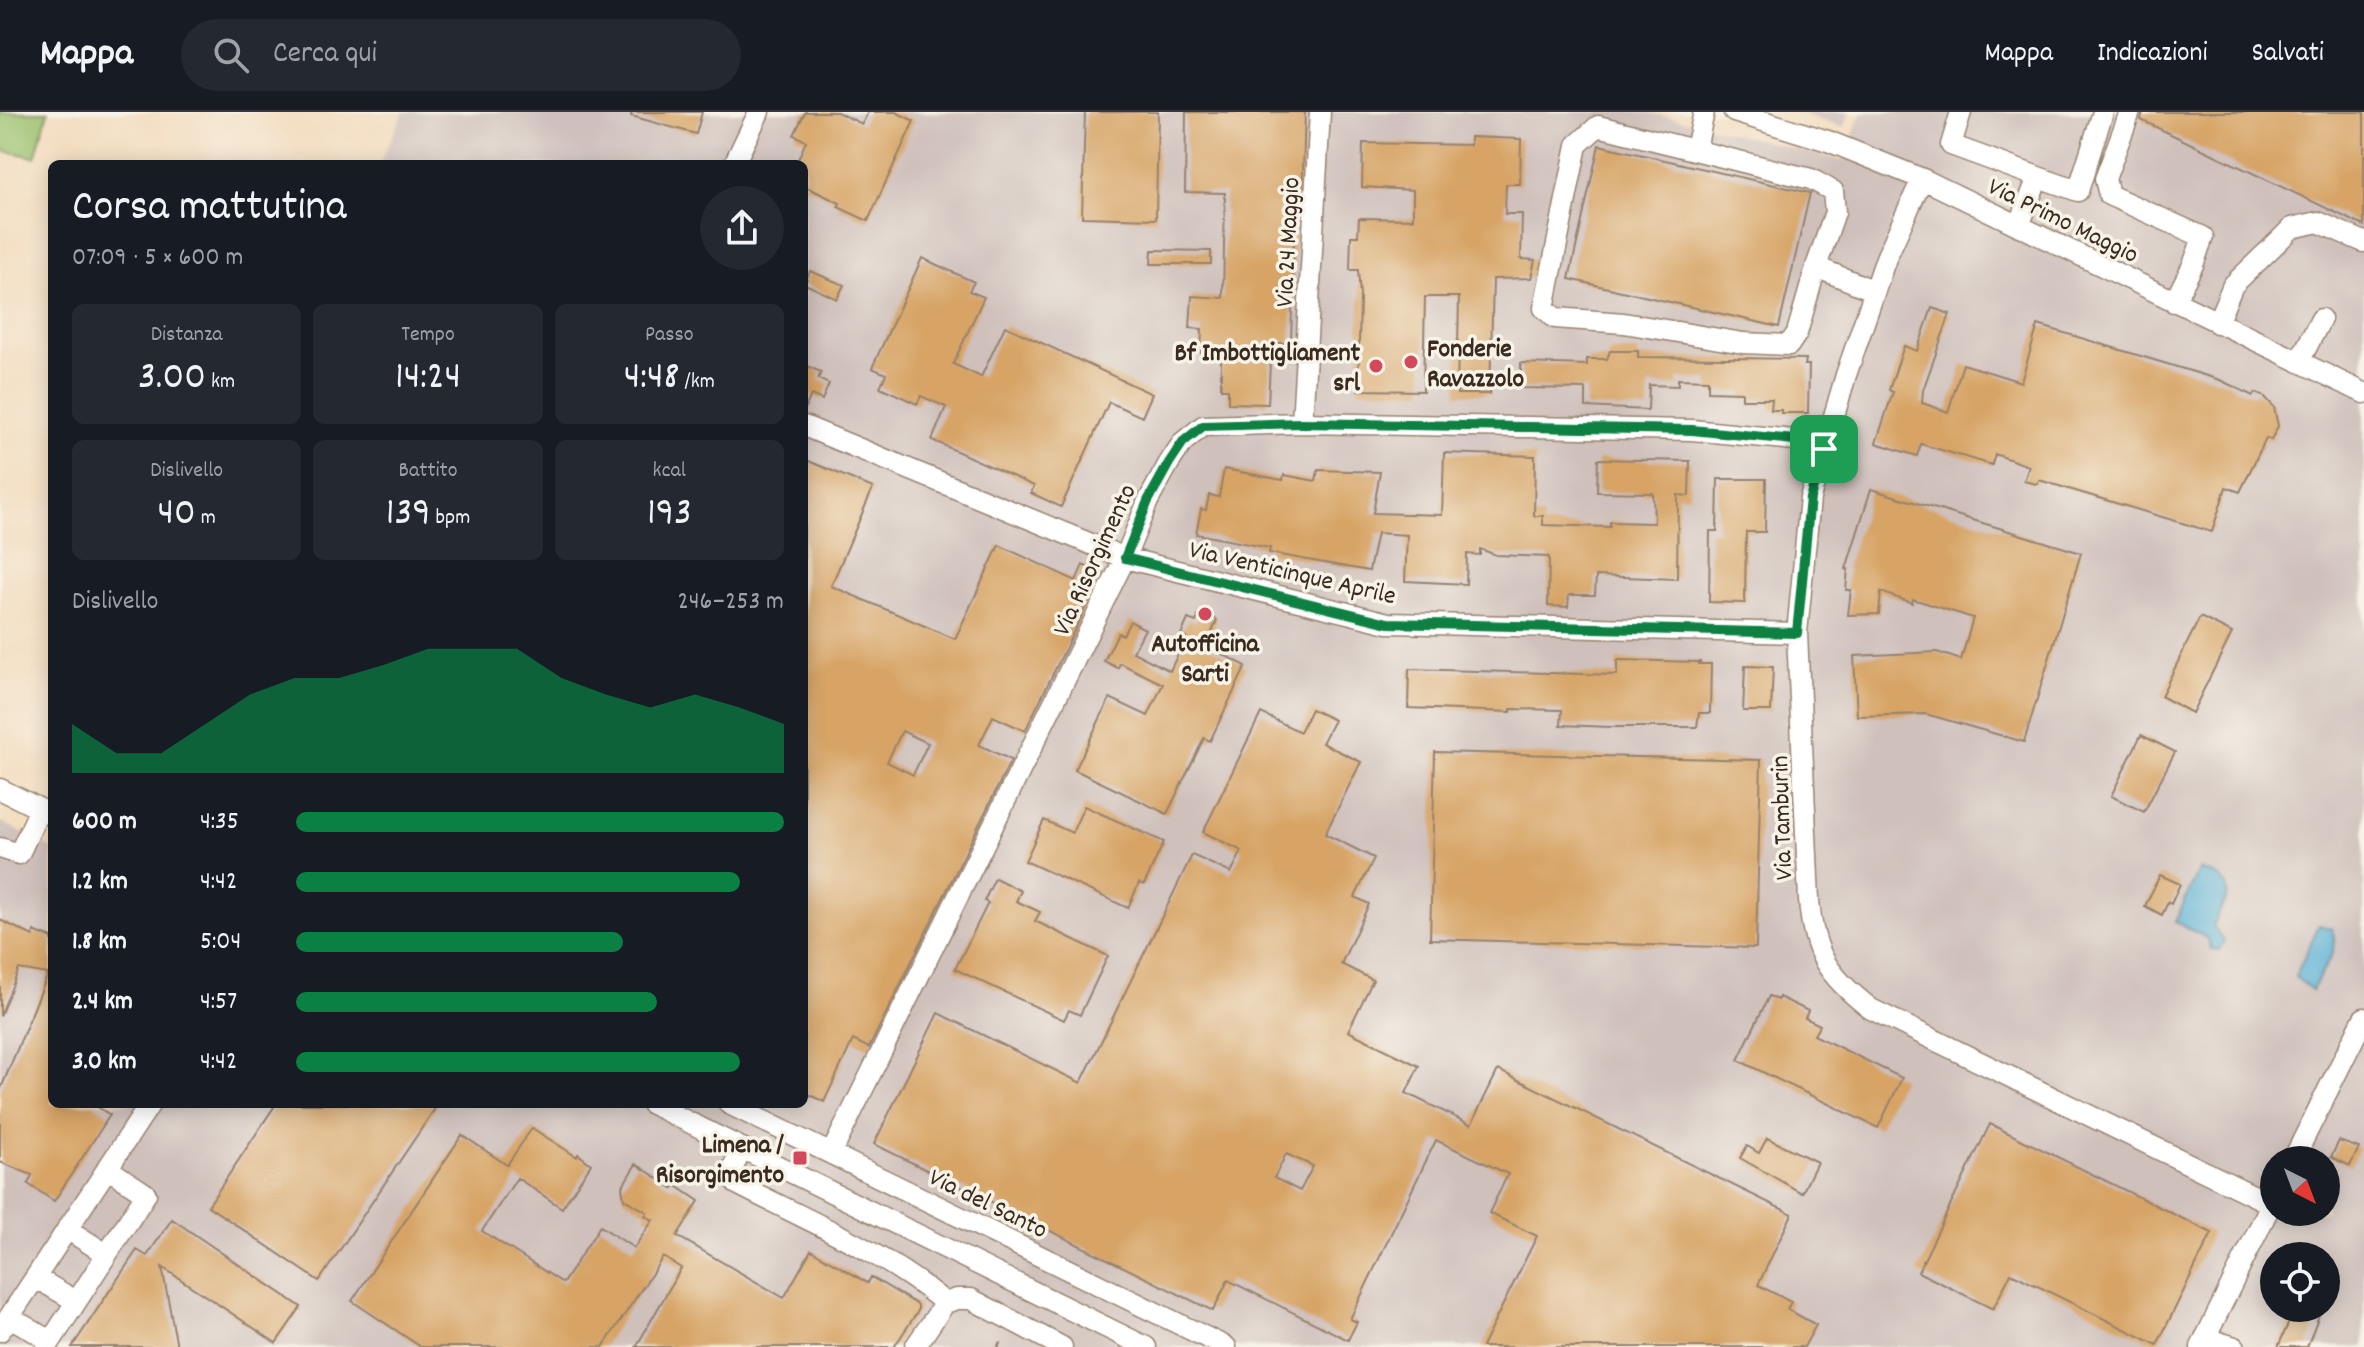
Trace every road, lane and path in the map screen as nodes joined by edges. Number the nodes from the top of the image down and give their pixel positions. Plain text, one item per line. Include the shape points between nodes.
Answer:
1 (759, 112) edge
2 (1320, 112) edge
3 (1704, 112) edge
4 (1734, 112) edge
5 (1961, 112) edge
6 (2103, 112) edge
7 (2130, 112) edge
8 (1696, 149) junction
9 (736, 160) edge
10 (2038, 177) junction
11 (1922, 179) junction
12 (2019, 226) junction
13 (2364, 242) edge
14 (1816, 267) junction
15 (1875, 291) junction
16 (2174, 302) junction
17 (2321, 319) dead end
18 (2217, 323) junction
19 (2299, 362) junction
20 (2364, 393) edge
21 (1302, 423) junction
22 (808, 428) edge
23 (1824, 449) junction
24 (1125, 558) junction
25 (1797, 633) junction
26 (0, 789) edge
27 (46, 812) edge
28 (0, 848) edge
29 (2364, 1018) edge
30 (147, 1108) edge
31 (660, 1108) edge
32 (737, 1108) edge
33 (2300, 1146) edge
34 (742, 1148) junction
35 (831, 1154) junction
36 (107, 1168) junction
37 (2260, 1195) edge
38 (2260, 1226) edge
39 (67, 1229) junction
40 (106, 1254) junction
41 (36, 1278) junction
42 (76, 1301) junction
43 (945, 1303) junction
44 (5, 1324) edge
45 (2203, 1342) edge
46 (49, 1344) edge
47 (915, 1347) edge
48 (1062, 1347) edge
49 (1146, 1347) edge
50 (1226, 1347) edge
51 (2235, 1347) edge

1 - 9 street
2 - 21 street, Via 24 Maggio
3 - 8 street
4 - 11 street, Via Primo Maggio via 1828,141
5 - 10 street via 1951,145
6 - 10 street via 2078,191
7 - 16 street via 2105,179 2109,195 2203,237
8 - 14 street via 1811,179 1833,191 1835,212
8 - 14 street via 1598,126 1577,145 1544,308 1555,318 1789,345
10 - 12 street
11 - 12 street, Via Primo Maggio
11 - 15 street, Via Tamburin
12 - 16 street, Via Primo Maggio
13 - 18 street via 2318,222 2292,228 2233,285
14 - 15 street
15 - 23 street, Via Tamburin
16 - 18 street, Via Primo Maggio
17 - 19 street
18 - 19 street, Via Primo Maggio
19 - 20 street, Via Primo Maggio
21 - 23 street, Via Risorgimento via 1692,430 1804,441
21 - 24 street, Via Risorgimento via 1203,426 1169,463
22 - 24 street, Via Venticinque Aprile
23 - 25 street, Via Tamburin via 1810,498
24 - 25 street, Via Venticinque Aprile via 1388,623
24 - 35 street, Via Risorgimento
25 - 37 street, Via Tamburin via 1811,929 1816,947 1836,976 1881,1014
26 - 27 street
27 - 28 street via 19,854
29 - 33 street
30 - 36 street
31 - 34 street
32 - 35 street, Via del Santo
34 - 43 street via 730,1174 737,1184 878,1255
34 - 49 street
35 - 50 street, Via del Santo
36 - 39 street
36 - 40 street via 146,1194
38 - 45 street
39 - 40 street
39 - 41 street
40 - 42 street
41 - 42 street
41 - 44 street
42 - 46 street
43 - 47 street
43 - 48 street via 971,1299
44 - 46 street
45 - 51 street

